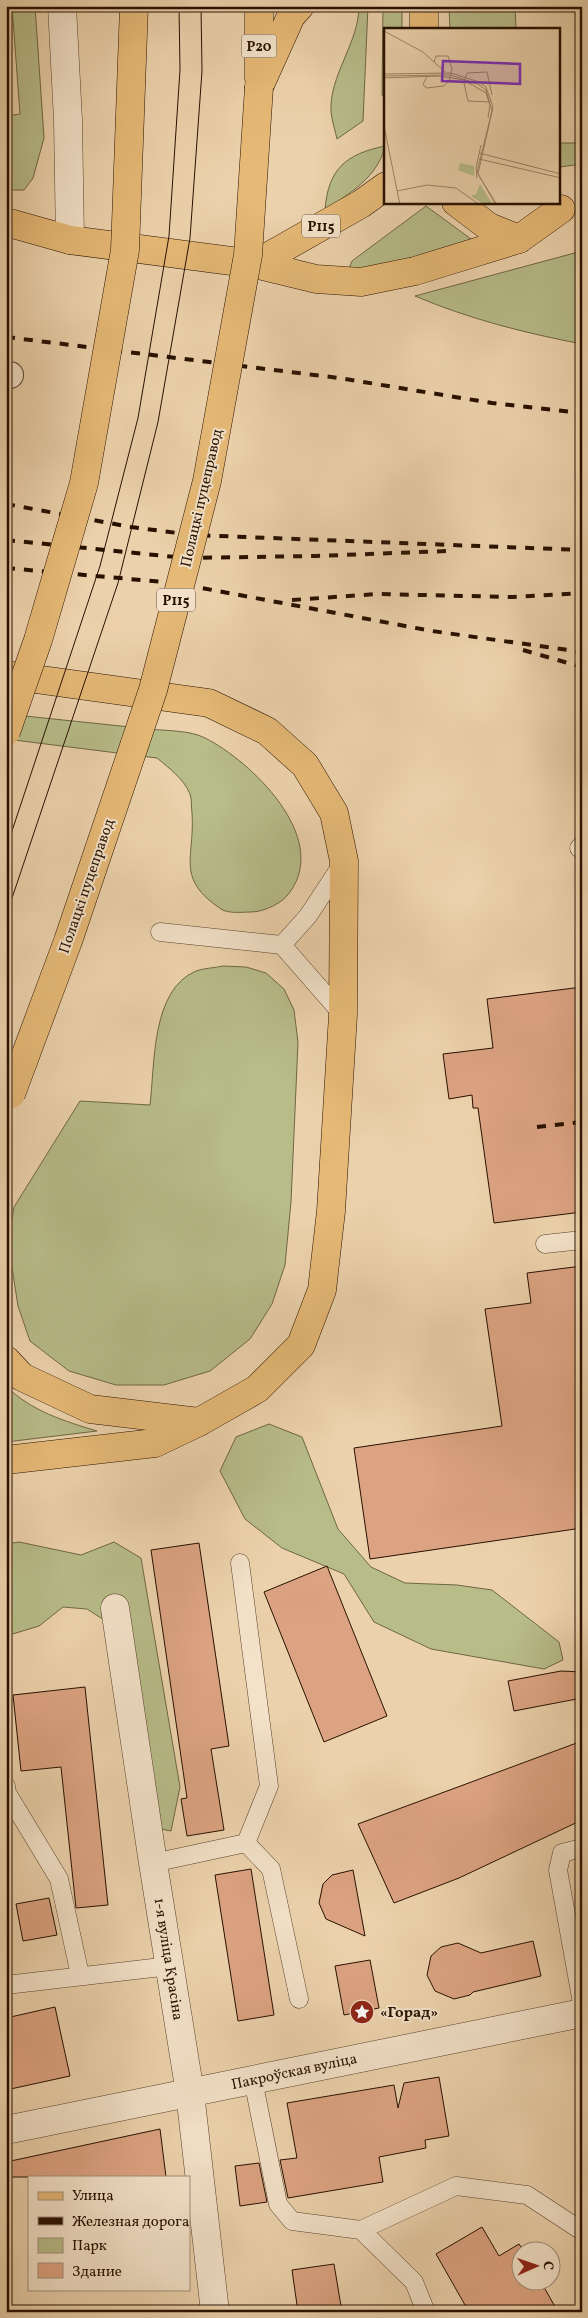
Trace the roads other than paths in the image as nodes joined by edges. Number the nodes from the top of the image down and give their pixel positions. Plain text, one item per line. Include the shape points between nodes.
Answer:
1 (62, 6) edge
2 (134, 6) edge
3 (259, 6) edge
4 (300, 6) edge
5 (424, 6) edge
6 (424, 28) edge
7 (259, 87) junction
8 (384, 187) edge
9 (459, 204) edge
10 (561, 206) edge
11 (6, 222) edge
12 (519, 238) junction
13 (70, 240) junction
14 (255, 264) junction
15 (6, 675) edge
16 (6, 732) edge
17 (344, 861) junction
18 (160, 932) dead end
19 (282, 945) junction
20 (343, 1015) junction
21 (9, 1098) edge
22 (582, 1240) edge
23 (545, 1244) dead end
24 (6, 1360) edge
25 (199, 1422) junction
26 (6, 1460) edge
27 (240, 1563) dead end
28 (116, 1608) dead end
29 (6, 1786) edge
30 (246, 1843) junction
31 (582, 1848) edge
32 (153, 1863) junction
33 (170, 1966) junction
34 (80, 1975) junction
35 (6, 1986) edge
36 (299, 1999) dead end
37 (582, 2004) edge
38 (582, 2013) edge
39 (253, 2080) junction
40 (190, 2093) junction
41 (6, 2130) edge
42 (361, 2230) junction
43 (582, 2231) edge
44 (214, 2312) edge
45 (426, 2312) edge

1 - 13 street
2 - 16 main road, bridge via 125,250 84,483 38,640
3 - 7 main road, Полацкі пуцеправод / Р20
4 - 7 main road, Полацкі пуцеправод / Р115 via 291,16
5 - 6 main road
7 - 21 main road, Полацкі пуцеправод / Р115, bridge via 248,255 207,481 152,690 68,940
8 - 14 main road, Р115 via 361,204
9 - 12 main road via 489,227
10 - 12 main road
11 - 13 main road
12 - 14 main road via 415,271 361,282 316,278
13 - 14 main road
15 - 17 main road via 209,703 267,731 305,765 334,813
17 - 19 lane via 308,916
17 - 20 main road
18 - 19 lane
19 - 20 lane
20 - 25 main road via 331,1211 322,1290 301,1345 257,1388
22 - 23 lane
24 - 25 main road via 22,1377 90,1409
25 - 26 main road via 155,1443
27 - 30 lane via 269,1786
28 - 32 street, 1-я вуліца Красіна
29 - 34 lane via 7,1793 59,1878
30 - 32 lane
30 - 36 lane via 271,1869
31 - 37 lane via 562,1853 558,1870
32 - 33 street, 1-я вуліца Красіна
33 - 34 lane
33 - 40 street, 1-я вуліца Красіна
34 - 35 lane
38 - 39 street, Пакроўская вуліца
39 - 40 street, Пакроўская вуліца
39 - 42 lane via 278,2204 292,2221
40 - 41 street, Пакроўская вуліца
40 - 44 street, 1-я вуліца Красіна
42 - 43 lane via 456,2186 528,2195
42 - 45 lane via 414,2282

